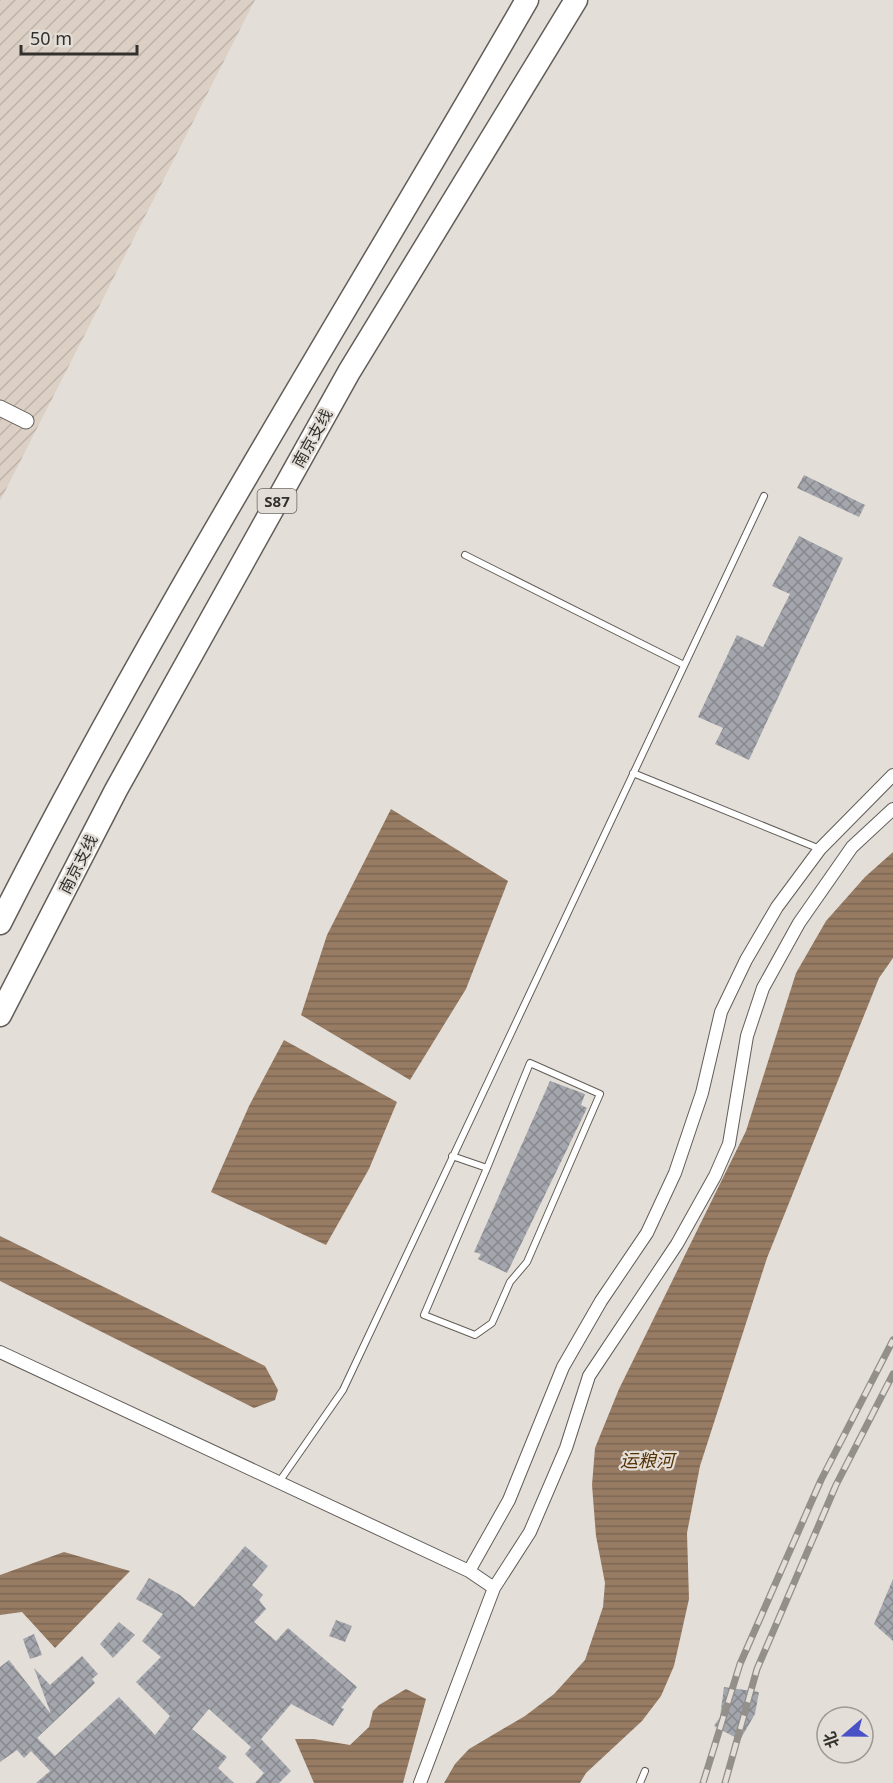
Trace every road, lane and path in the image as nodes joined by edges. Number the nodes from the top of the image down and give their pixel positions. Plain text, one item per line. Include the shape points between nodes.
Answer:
1 (527, 0) edge
2 (576, 0) edge
3 (0, 408) edge
4 (26, 421) dead end
5 (764, 496) dead end
6 (465, 555) dead end
7 (684, 665) junction
8 (633, 773) junction
9 (893, 775) edge
10 (893, 809) edge
11 (819, 849) junction
12 (0, 923) edge
13 (0, 1015) edge
14 (452, 1156) junction
15 (487, 1168) junction
16 (0, 1352) edge
17 (278, 1482) junction
18 (469, 1571) junction
19 (494, 1588) junction
20 (645, 1772) dead end
21 (420, 1783) edge
22 (640, 1783) edge

1 - 12 highway, S87 via 283,410 48,827
2 - 13 highway, 南京支线 / S87 via 349,372 116,790
3 - 4 street
5 - 7 lane
6 - 7 lane
7 - 8 lane
8 - 11 lane
8 - 14 lane
9 - 11 street
10 - 19 street via 852,847 800,923 763,988 747,1035 729,1144 715,1176 677,1244 589,1376 566,1448 530,1532
11 - 18 street via 777,907 746,960 722,1012 702,1093 675,1173 647,1233 563,1367 509,1500
14 - 15 lane
14 - 17 lane via 343,1390
15 - 15 lane via 424,1315 475,1335 492,1323 510,1282 527,1262 600,1094 530,1063
16 - 17 street
17 - 18 street
18 - 19 street
19 - 21 street
20 - 22 lane

